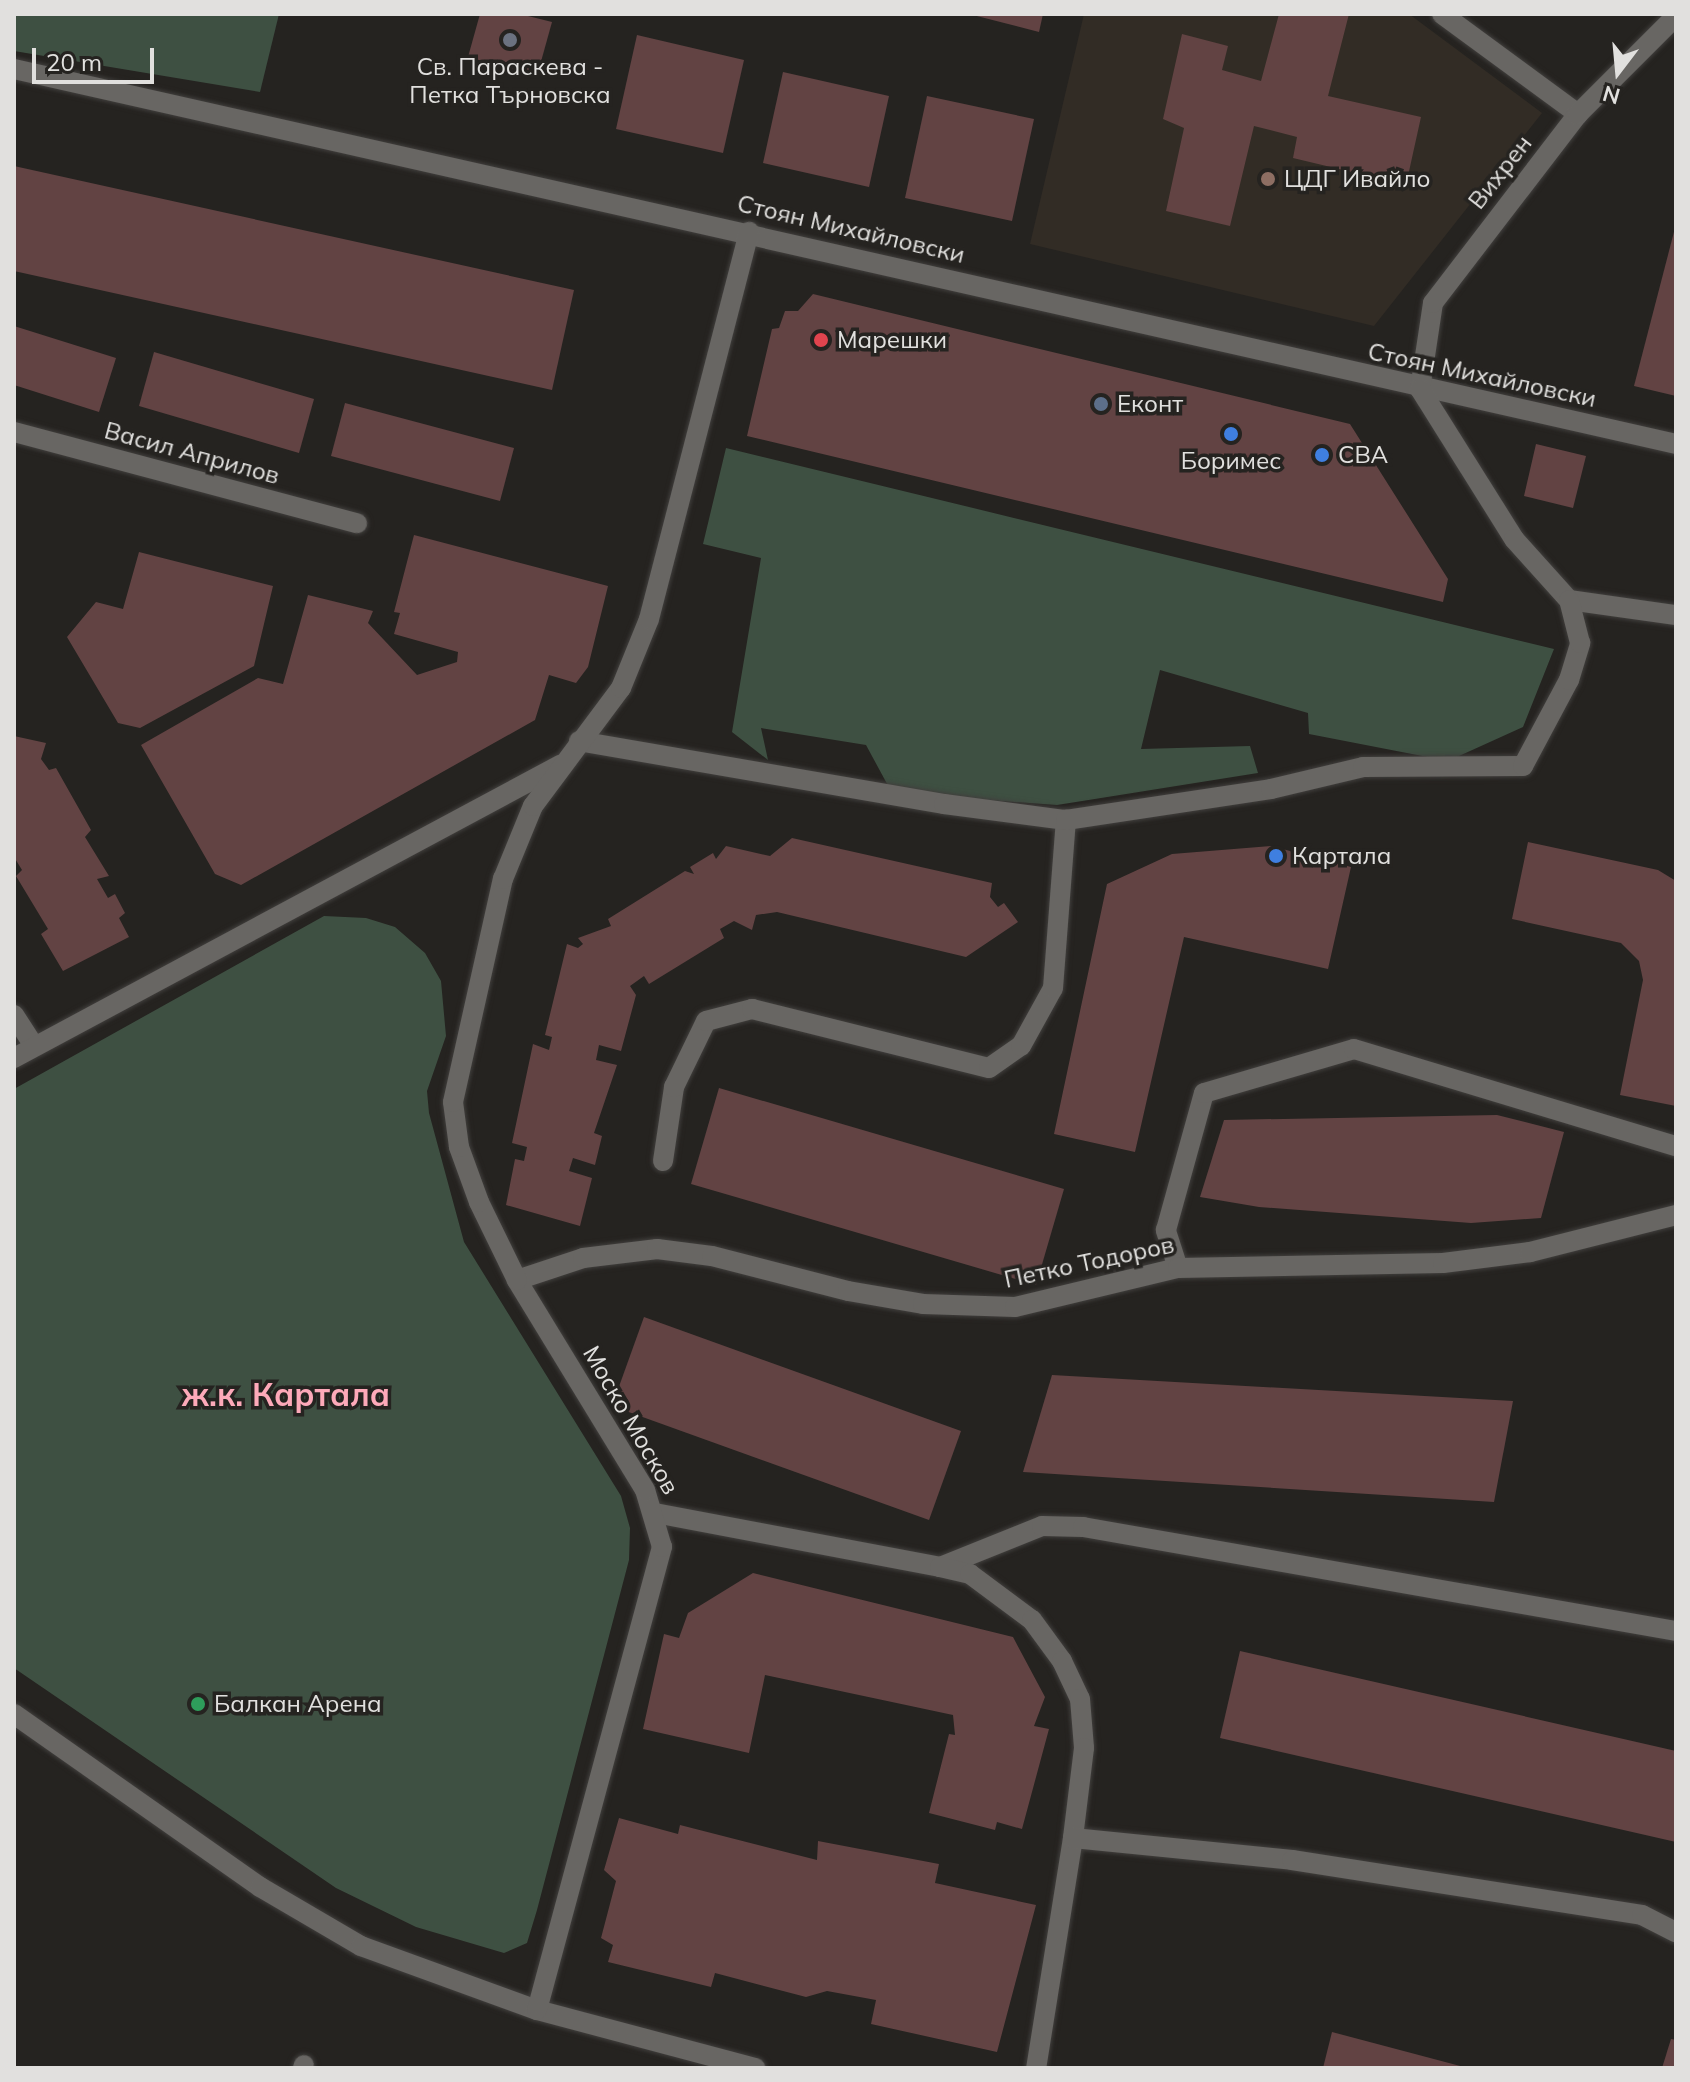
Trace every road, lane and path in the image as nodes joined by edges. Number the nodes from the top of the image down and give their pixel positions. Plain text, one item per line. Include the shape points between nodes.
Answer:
1 (1442, 14) edge
2 (1676, 16) edge
3 (14, 69) edge
4 (1578, 114) junction
5 (749, 232) junction
6 (1420, 389) junction
7 (14, 432) edge
8 (1676, 444) edge
9 (357, 523) dead end
10 (1569, 600) junction
11 (1676, 615) edge
12 (579, 741) junction
13 (562, 764) junction
14 (1066, 820) junction
15 (14, 1015) edge
16 (33, 1044) junction
17 (14, 1058) edge
18 (1676, 1146) edge
19 (663, 1161) dead end
20 (1676, 1215) edge
21 (1178, 1268) junction
22 (517, 1280) junction
23 (655, 1513) junction
24 (940, 1567) junction
25 (1676, 1631) edge
26 (14, 1714) edge
27 (1073, 1838) junction
28 (1676, 1932) edge
29 (537, 2010) junction
30 (755, 2068) edge
31 (1036, 2068) edge

1 - 4 street
2 - 4 street, Вихрен
3 - 5 street, Стоян Михайловски
4 - 6 street, Вихрен via 1433,303
5 - 6 street, Стоян Михайловски
5 - 12 street, Моско Москов via 649,619 621,688
6 - 8 street, Стоян Михайловски
6 - 10 street via 1514,539
7 - 9 street, Васил Априлов
10 - 11 street
10 - 14 street via 1580,643 1569,680 1523,766 1363,767 1271,789
12 - 13 street, Моско Москов
12 - 14 street
13 - 16 street
13 - 22 street, Моско Москов via 533,806 503,879 453,1102 459,1147
14 - 19 street via 1053,988 1021,1046 989,1068 752,1009 706,1021 674,1087
15 - 16 street
16 - 17 street
18 - 21 street via 1354,1049 1204,1093 1166,1230
20 - 21 street, Петко Тодоров via 1530,1252 1443,1263
21 - 22 street, Петко Тодоров via 1015,1307 908,1301 712,1256 657,1249 583,1258
22 - 23 street, Моско Москов
23 - 24 street
23 - 29 street, Моско Москов via 662,1547 644,1625
24 - 25 street via 1042,1526 1083,1527
24 - 27 street via 970,1574 997,1589 1032,1620 1062,1661 1080,1699 1084,1748
26 - 29 street via 260,1887 361,1946
27 - 28 street via 1292,1860 1642,1915
27 - 31 street
29 - 30 street

